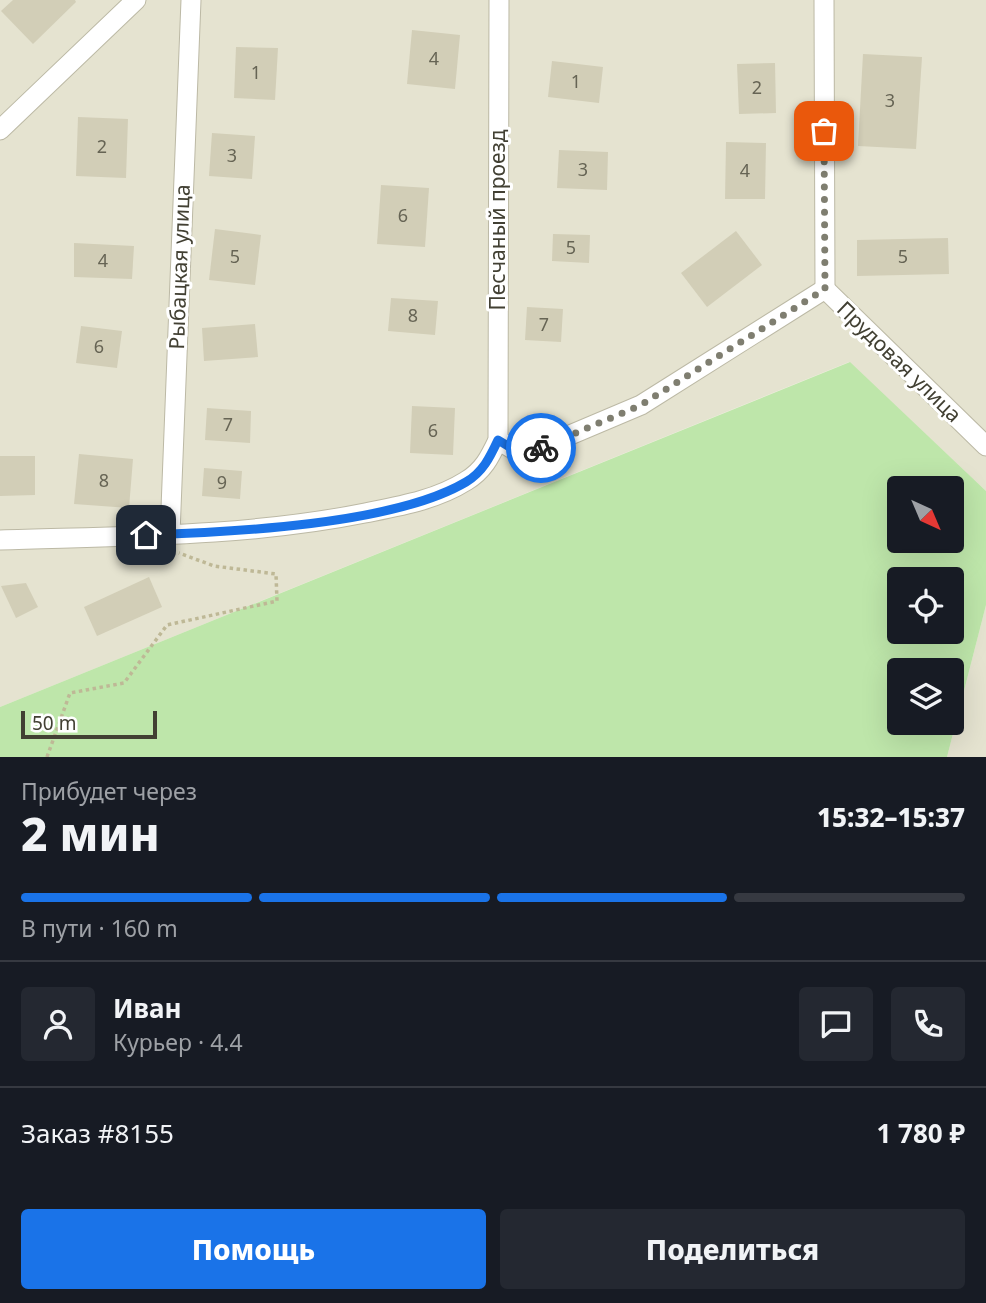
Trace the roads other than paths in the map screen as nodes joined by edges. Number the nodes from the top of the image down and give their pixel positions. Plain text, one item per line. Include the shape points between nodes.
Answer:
1 (135, 0) edge
2 (191, 0) edge
3 (499, 0) edge
4 (824, 0) edge
5 (0, 130) edge
6 (825, 289) junction
7 (498, 440) junction
8 (986, 446) edge
9 (170, 534) junction
10 (0, 540) edge

1 - 5 street
2 - 9 street, Рыбацкая улица
3 - 7 street, Песчаный проезд
4 - 6 street
6 - 7 street, Прудовая улица via 641,405 537,449 516,451
6 - 8 street, Прудовая улица
7 - 9 street via 486,466 466,482 417,503 321,522
9 - 10 street

